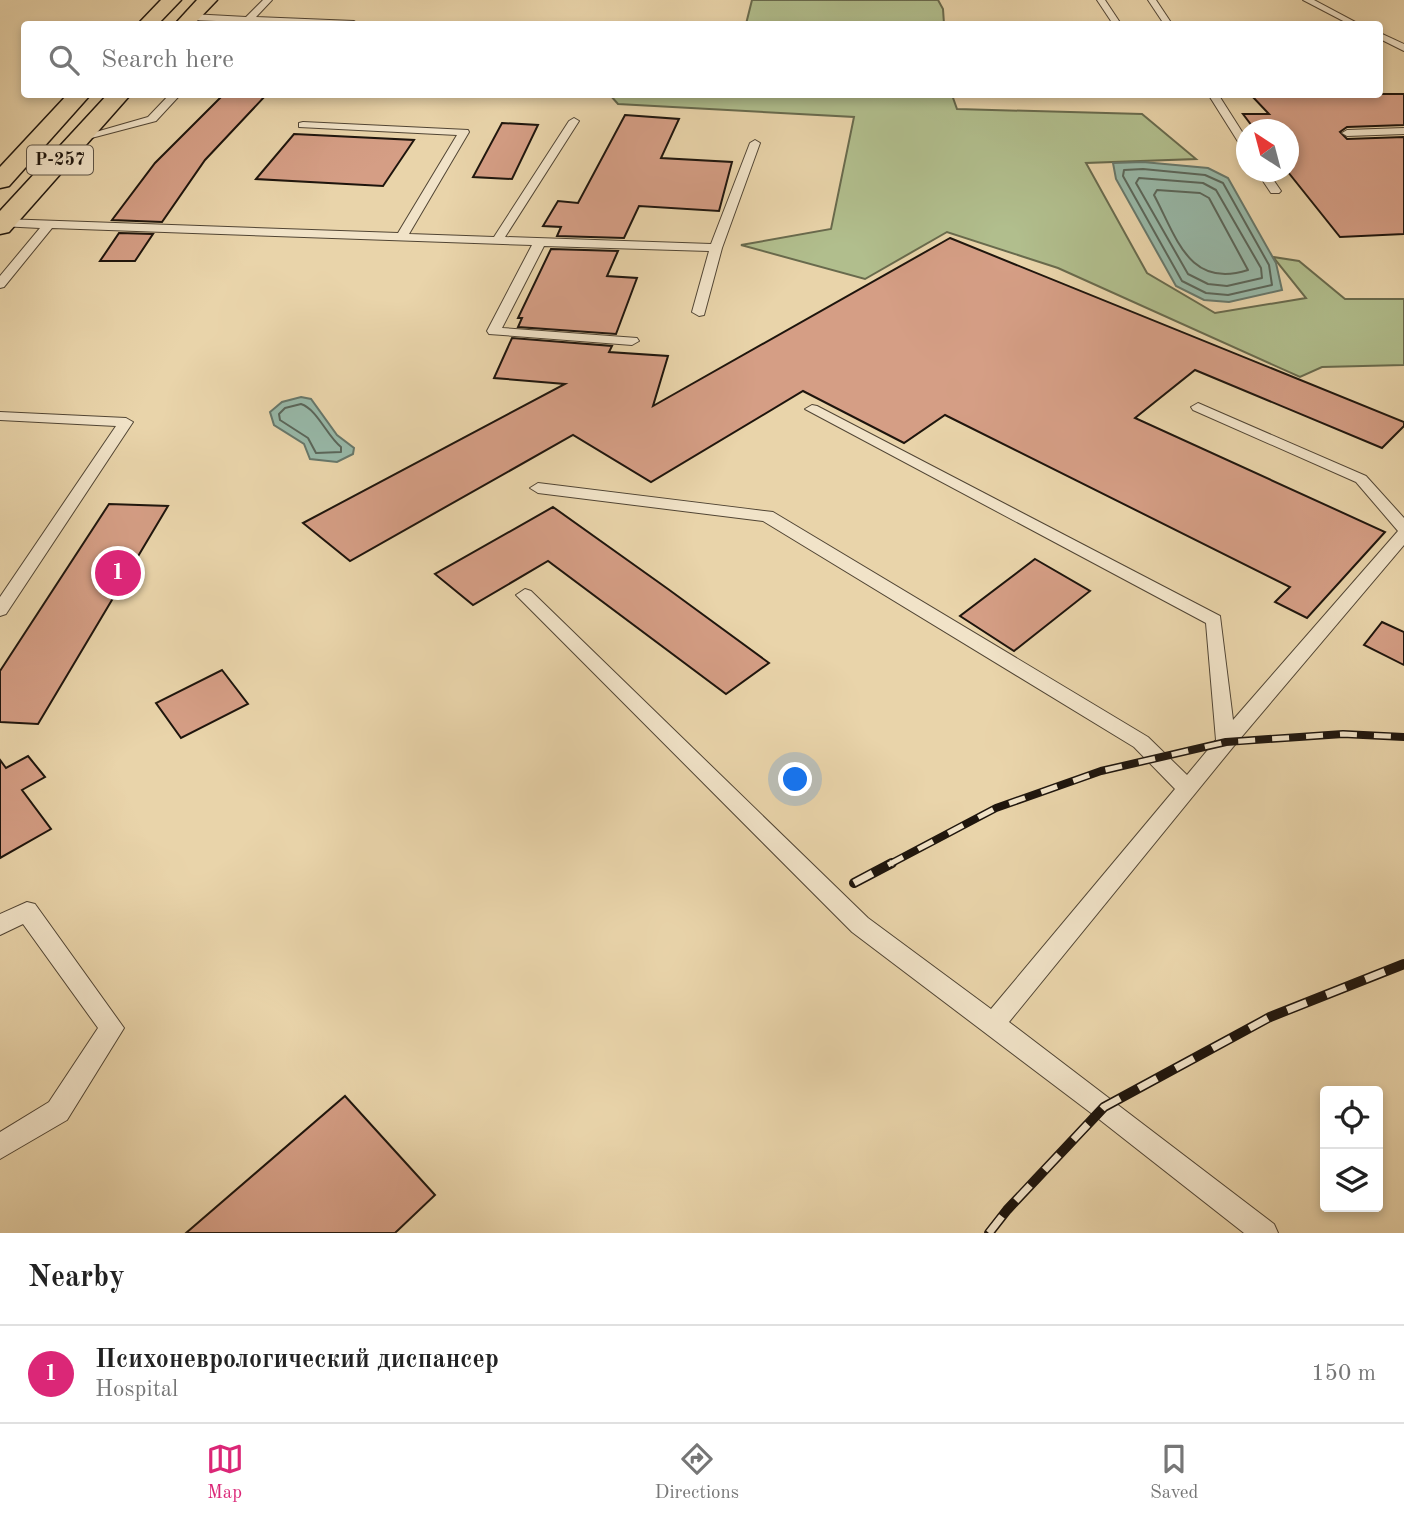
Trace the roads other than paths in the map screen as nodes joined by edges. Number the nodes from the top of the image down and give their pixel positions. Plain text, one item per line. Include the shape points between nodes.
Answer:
1 (172, 0) edge
2 (208, 0) edge
3 (268, 0) edge
4 (1101, 0) edge
5 (1152, 0) edge
6 (1307, 0) edge
7 (150, 21) edge
8 (188, 21) edge
9 (248, 21) edge
10 (1115, 21) edge
11 (1166, 21) edge
12 (1349, 21) edge
13 (1383, 38) edge
14 (1404, 48) edge
15 (76, 98) edge
16 (116, 98) edge
17 (172, 98) edge
18 (1216, 98) edge
19 (574, 121) dead end
20 (303, 125) dead end
21 (1236, 129) edge
22 (1404, 131) edge
23 (1347, 133) dead end
24 (80, 138) junction
25 (755, 143) dead end
26 (0, 181) edge
27 (1269, 182) edge
28 (1275, 191) dead end
29 (48, 224) junction
30 (1, 225) edge
31 (402, 236) junction
32 (498, 239) junction
33 (540, 241) junction
34 (716, 248) junction
35 (0, 284) edge
36 (699, 312) dead end
37 (632, 341) dead end
38 (1198, 407) dead end
39 (812, 409) dead end
40 (0, 416) edge
41 (538, 488) dead end
42 (1404, 528) edge
43 (1404, 534) edge
44 (525, 595) dead end
45 (0, 610) edge
46 (1226, 742) junction
47 (1187, 788) junction
48 (0, 925) edge
49 (993, 1024) junction
50 (0, 1146) edge
51 (1265, 1233) edge

1 - 7 highway
2 - 8 highway
3 - 9 lane
4 - 10 lane
5 - 11 lane
6 - 12 lane
13 - 14 lane
15 - 26 highway, Р-257
16 - 24 highway, Р-257
17 - 24 lane via 152,119
18 - 21 lane
19 - 32 lane
20 - 31 lane via 464,132
22 - 23 lane
24 - 30 highway, Р-257
25 - 34 lane
27 - 28 lane
29 - 30 lane
29 - 31 lane
29 - 35 lane
31 - 32 lane
32 - 33 lane
33 - 34 lane
33 - 37 lane via 494,331
34 - 36 lane
38 - 42 lane via 1361,479
39 - 46 lane via 1214,620
40 - 45 lane via 126,422
41 - 47 lane via 767,516 1141,741
43 - 46 lane
44 - 49 lane via 860,925
46 - 47 lane
47 - 49 lane
48 - 50 lane via 27,911 111,1028 58,1111
49 - 51 lane

